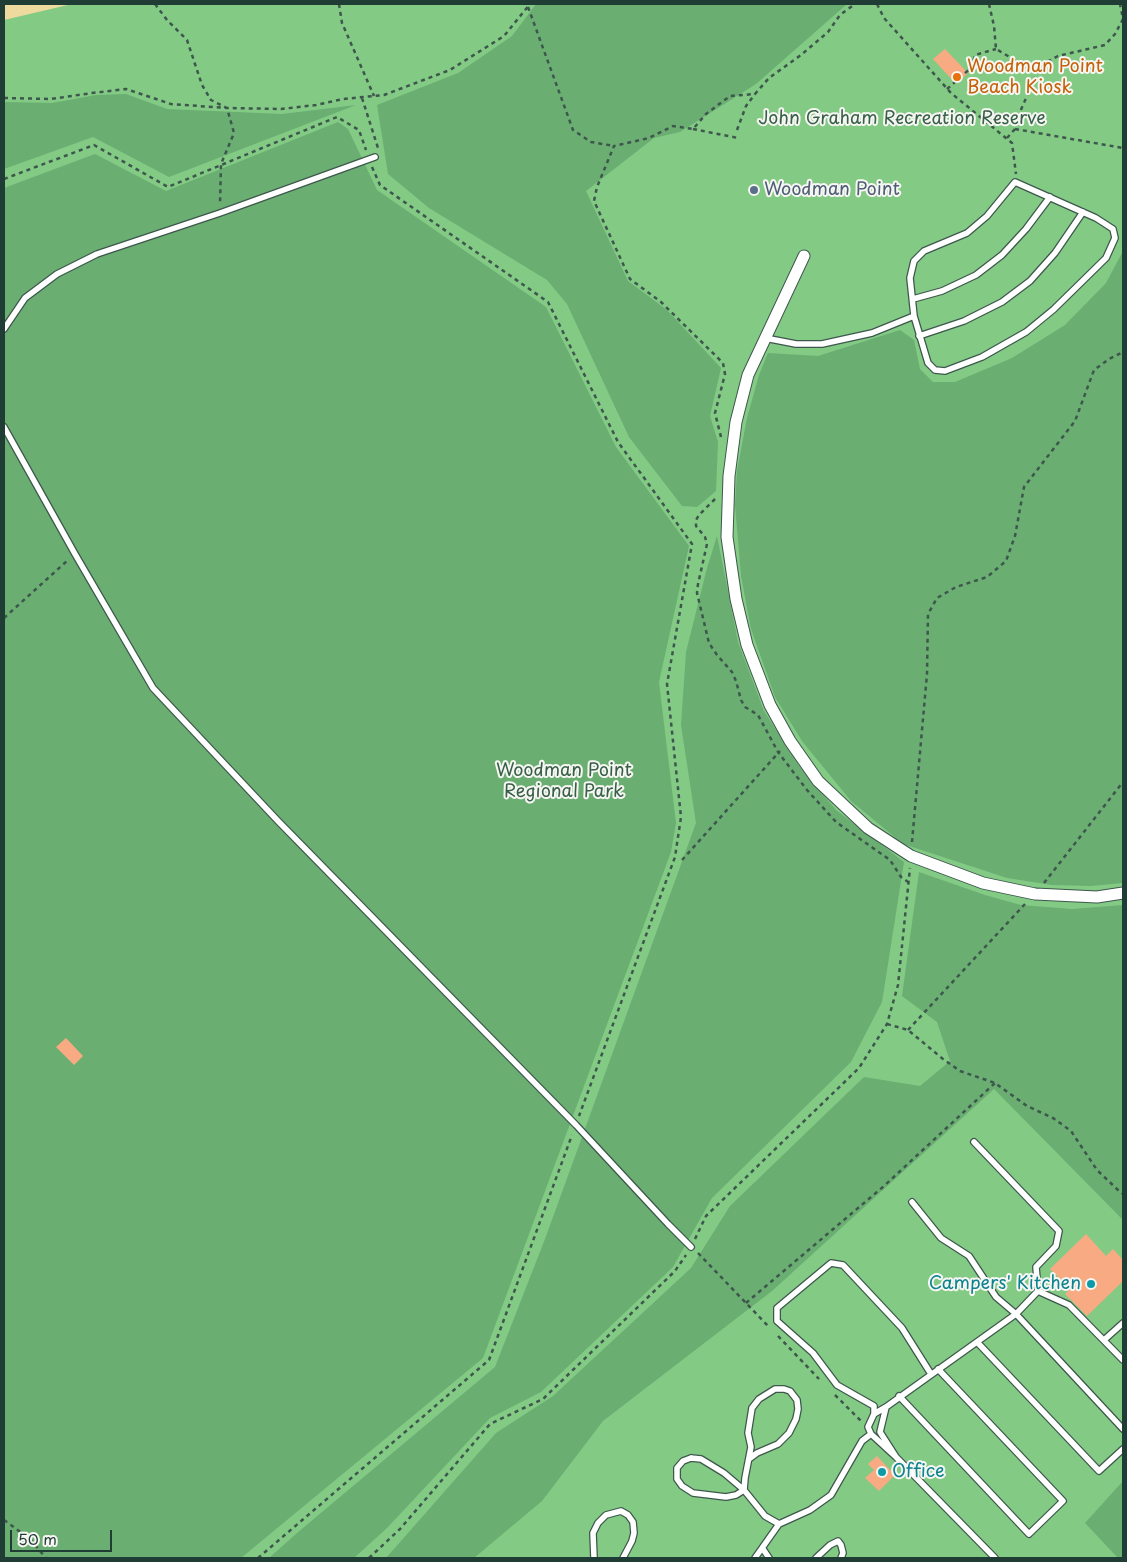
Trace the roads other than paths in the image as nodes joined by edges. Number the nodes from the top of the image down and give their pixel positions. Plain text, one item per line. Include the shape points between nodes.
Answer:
1 (372, 158) road end
2 (1050, 197) junction
3 (1082, 212) junction
4 (804, 256) dead end
5 (913, 299) junction
6 (914, 316) junction
7 (4, 329) edge
8 (919, 336) junction
9 (764, 338) junction
10 (4, 427) edge
11 (1123, 893) edge
12 (974, 1142) dead end
13 (912, 1202) dead end
14 (691, 1247) road end
15 (1038, 1291) junction
16 (1016, 1314) junction
17 (1123, 1323) edge
18 (1104, 1340) junction
19 (978, 1342) junction
20 (1123, 1360) edge
21 (938, 1369) junction
22 (931, 1374) junction
23 (899, 1396) junction
24 (874, 1406) junction
25 (886, 1407) junction
26 (874, 1414) junction
27 (1123, 1429) edge
28 (871, 1434) junction
29 (1123, 1449) edge
30 (896, 1457) junction
31 (749, 1459) junction
32 (744, 1490) junction
33 (779, 1524) junction
34 (763, 1549) junction
35 (594, 1558) edge
36 (623, 1558) edge
37 (756, 1558) edge
38 (769, 1558) edge
39 (816, 1558) edge
40 (841, 1558) edge
41 (995, 1558) edge

1 - 7 lane via 97,254 57,274 25,298
2 - 3 lane
2 - 5 lane via 1002,255 976,275 942,291
2 - 5 lane via 1016,182 987,216 967,233 924,251 914,261 910,278
3 - 8 lane via 1055,253 1030,281 1002,302 964,321
3 - 8 lane via 1113,229 1115,238 1106,258 1026,332 982,357 945,371 936,370 928,364
4 - 9 street
5 - 6 lane
6 - 8 lane
6 - 9 lane via 872,333 822,344 796,344
9 - 11 street via 748,375 736,422 729,476 727,537 747,645 770,705 791,743 818,781 860,822 911,856 983,883 1035,894 1097,897
10 - 14 lane via 153,688 284,828 576,1125
12 - 15 lane via 1059,1231 1056,1246 1036,1267
13 - 16 lane via 942,1238 969,1256 996,1297
15 - 16 lane
15 - 18 lane via 1069,1305
16 - 19 lane
16 - 27 lane
17 - 18 lane
18 - 20 lane
19 - 21 lane
19 - 29 lane via 1099,1471
21 - 22 lane
21 - 23 lane via 1063,1501 1029,1534
22 - 23 lane
22 - 24 lane via 902,1328 842,1265 831,1263 777,1308 777,1321 813,1353 837,1385
23 - 25 lane
24 - 25 lane
24 - 26 lane
25 - 26 lane
25 - 30 lane via 880,1432
26 - 28 lane via 868,1427
28 - 30 lane
28 - 33 lane via 862,1441 831,1496
30 - 41 lane
31 - 31 lane via 748,1433 752,1408 759,1399 776,1389 790,1391 797,1400 798,1409 789,1433 778,1444 757,1452
31 - 32 lane
32 - 32 lane via 701,1459 691,1458 677,1468 677,1478 682,1486 693,1493 726,1497
32 - 33 lane via 765,1516
33 - 34 lane
34 - 37 lane
34 - 38 lane
35 - 36 lane via 593,1533 598,1523 606,1515 621,1512 633,1522 634,1533
39 - 40 lane via 838,1542 843,1553

